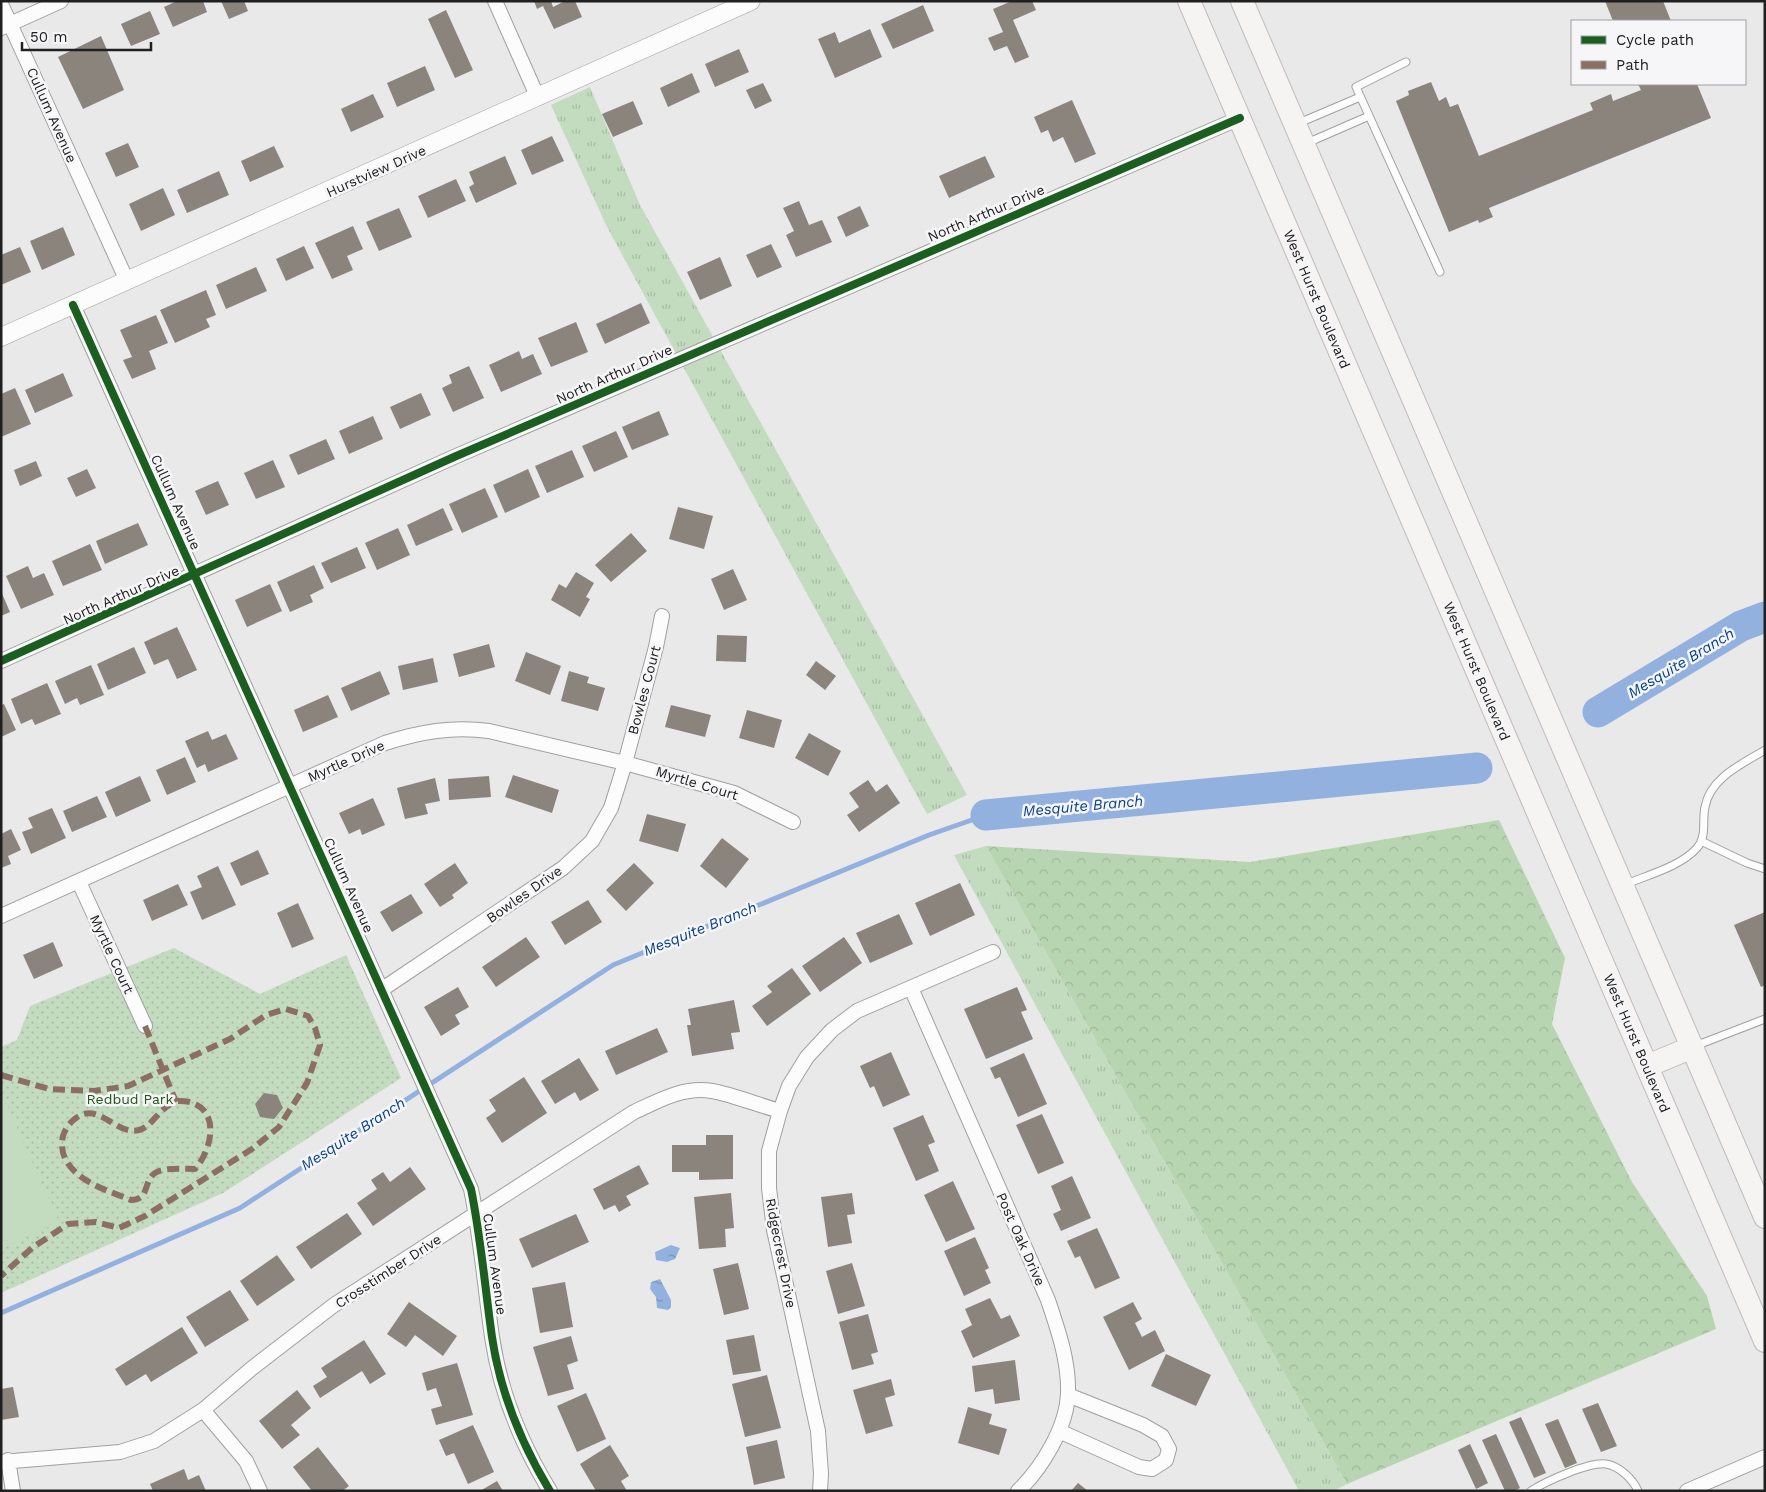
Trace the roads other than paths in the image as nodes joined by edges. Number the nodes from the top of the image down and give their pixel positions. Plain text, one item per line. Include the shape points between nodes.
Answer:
1 (61, 1) edge
2 (495, 1) edge
3 (751, 1) edge
4 (1189, 1) edge
5 (1242, 1) edge
6 (1, 4) edge
7 (6, 26) edge
8 (1406, 62) dead end
9 (1360, 97) junction
10 (538, 98) junction
11 (1369, 116) junction
12 (1240, 118) junction
13 (1300, 134) junction
14 (1440, 272) dead end
15 (127, 281) junction
16 (74, 305) junction
17 (1, 337) edge
18 (195, 575) junction
19 (662, 616) dead end
20 (1, 662) edge
21 (1765, 750) edge
22 (625, 763) junction
23 (290, 785) junction
24 (793, 822) dead end
25 (1700, 841) junction
26 (1765, 868) edge
27 (80, 882) junction
28 (1623, 886) junction
29 (1, 916) edge
30 (992, 952) dead end
31 (911, 988) junction
32 (381, 990) junction
33 (1765, 1019) edge
34 (145, 1026) dead end
35 (1693, 1047) junction
36 (1647, 1066) junction
37 (780, 1111) junction
38 (476, 1214) junction
39 (1765, 1217) edge
40 (1765, 1341) edge
41 (1068, 1395) junction
42 (203, 1410) junction
43 (1059, 1431) junction
44 (1765, 1457) edge
45 (5, 1461) edge
46 (13, 1491) edge
47 (260, 1491) edge
48 (550, 1491) edge
49 (820, 1491) edge
50 (1018, 1491) edge
51 (1531, 1491) edge
52 (1638, 1491) edge
53 (1687, 1491) edge

1 - 7 street
2 - 10 street
3 - 10 street, Hurstview Drive
4 - 12 main road, West Hurst Boulevard
5 - 13 main road
6 - 7 street, Cullum Avenue
7 - 15 street, Cullum Avenue
8 - 9 lane via 1356,87
9 - 11 lane
9 - 13 lane
10 - 15 street, Hurstview Drive
11 - 13 lane
11 - 14 lane
12 - 18 street, North Arthur Drive via 760,324
12 - 36 main road, West Hurst Boulevard
13 - 28 main road
15 - 16 street, Hurstview Drive
16 - 17 street, Hurstview Drive
16 - 18 street, Cullum Avenue
18 - 20 street, North Arthur Drive
18 - 23 street, Cullum Avenue
19 - 22 street, Bowles Court
21 - 25 lane via 1725,774 1716,785 1705,806
22 - 23 street, Myrtle Drive via 468,728 419,732
22 - 24 street, Myrtle Court via 734,794
22 - 32 street, Bowles Drive via 611,808 592,842 548,878
23 - 27 street, Myrtle Drive
23 - 32 street, Cullum Avenue
25 - 26 lane
25 - 28 lane via 1698,847 1673,864
27 - 29 street, Myrtle Drive
27 - 34 street, Myrtle Court
28 - 35 main road
30 - 31 street, Ridgecrest Drive
31 - 37 street, Ridgecrest Drive via 856,1011 832,1030 807,1057
31 - 41 street, Post Oak Drive via 1048,1300 1062,1345
32 - 38 street, Cullum Avenue via 439,1121 459,1158
33 - 35 lane
35 - 36 main road
35 - 39 main road
36 - 40 main road, West Hurst Boulevard
37 - 38 street, Crosstimber Drive via 711,1091 686,1092 664,1098 634,1112
37 - 49 street, Ridgecrest Drive via 770,1151 769,1188 774,1230 818,1430
38 - 42 street, Crosstimber Drive via 334,1305 250,1368
38 - 48 street, Cullum Avenue via 492,1339 502,1378 529,1454
41 - 43 street, Post Oak Drive
41 - 43 street via 1143,1425 1162,1436 1169,1449 1166,1460 1152,1469
42 - 45 street, Crosstimber Drive via 154,1441 120,1452
42 - 47 street via 246,1461
43 - 50 street, Post Oak Drive via 1030,1479
44 - 53 street
45 - 46 street
51 - 52 lane via 1582,1468 1606,1464 1622,1471 1635,1483

